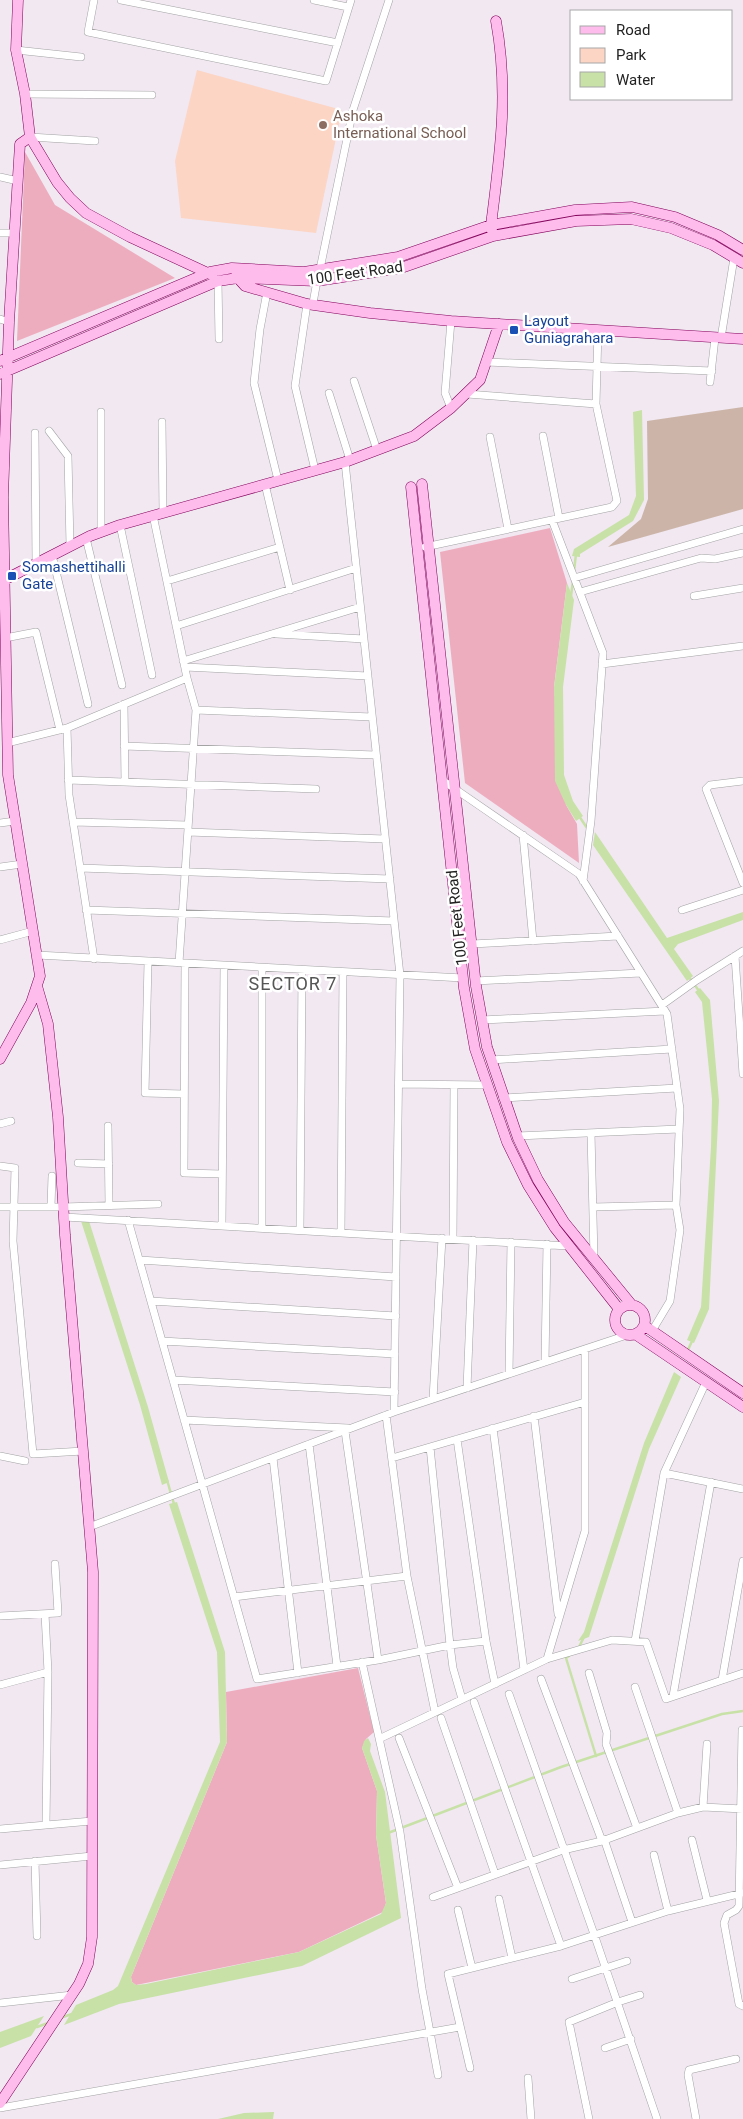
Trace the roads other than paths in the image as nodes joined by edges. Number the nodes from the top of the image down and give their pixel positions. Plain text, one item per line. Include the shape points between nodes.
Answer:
1 (18, 0) edge
2 (94, 0) edge
3 (121, 0) edge
4 (314, 0) edge
5 (389, 0) edge
6 (350, 4) edge
7 (496, 20) dead end
8 (338, 42) junction
9 (16, 50) junction
10 (81, 57) dead end
11 (25, 94) junction
12 (152, 95) dead end
13 (30, 137) junction
14 (95, 141) dead end
15 (0, 177) edge
16 (18, 181) junction
17 (491, 225) junction
18 (0, 233) edge
19 (14, 233) junction
20 (493, 236) junction
21 (743, 250) edge
22 (739, 261) edge
23 (232, 268) junction
24 (320, 269) junction
25 (210, 272) junction
26 (238, 278) junction
27 (218, 281) junction
28 (318, 281) junction
29 (267, 292) junction
30 (310, 304) junction
31 (4, 320) edge
32 (451, 321) junction
33 (499, 324) junction
34 (598, 330) junction
35 (718, 338) junction
36 (219, 339) dead end
37 (743, 339) edge
38 (4, 360) edge
39 (486, 362) junction
40 (598, 368) junction
41 (712, 371) junction
42 (4, 372) edge
43 (354, 381) dead end
44 (710, 382) dead end
45 (329, 393) dead end
46 (467, 394) junction
47 (596, 404) junction
48 (451, 408) junction
49 (101, 412) dead end
50 (162, 422) dead end
51 (49, 431) dead end
52 (35, 433) dead end
53 (490, 436) dead end
54 (542, 436) dead end
55 (377, 450) junction
56 (347, 461) junction
57 (315, 470) junction
58 (278, 480) junction
59 (265, 484) junction
60 (422, 484) dead end
61 (411, 487) dead end
62 (1, 497) edge
63 (158, 514) junction
64 (556, 519) junction
65 (120, 525) junction
66 (508, 529) junction
67 (743, 529) edge
68 (101, 532) junction
69 (2, 535) edge
70 (86, 538) junction
71 (70, 545) junction
72 (429, 546) junction
73 (280, 547) junction
74 (417, 548) junction
75 (743, 553) edge
76 (52, 555) junction
77 (36, 563) junction
78 (356, 568) junction
79 (574, 578) junction
80 (1, 581) edge
81 (167, 581) junction
82 (743, 588) edge
83 (290, 590) junction
84 (579, 590) junction
85 (694, 596) dead end
86 (360, 607) junction
87 (176, 626) junction
88 (272, 634) junction
89 (364, 640) junction
90 (3, 642) edge
91 (743, 646) edge
92 (184, 664) junction
93 (602, 664) junction
94 (152, 675) dead end
95 (368, 676) junction
96 (187, 678) junction
97 (122, 685) dead end
98 (88, 704) dead end
99 (124, 704) junction
100 (196, 710) junction
101 (372, 717) junction
102 (63, 729) junction
103 (7, 743) junction
104 (124, 746) junction
105 (194, 748) junction
106 (376, 755) junction
107 (68, 780) junction
108 (442, 780) junction
109 (743, 781) edge
110 (4, 782) edge
111 (124, 782) junction
112 (191, 784) junction
113 (316, 788) dead end
114 (455, 788) junction
115 (15, 821) junction
116 (73, 822) junction
117 (0, 823) edge
118 (188, 828) junction
119 (523, 835) junction
120 (385, 839) junction
121 (22, 864) junction
122 (0, 867) edge
123 (80, 868) junction
124 (185, 872) junction
125 (390, 879) junction
126 (583, 881) junction
127 (743, 883) edge
128 (743, 890) edge
129 (86, 910) junction
130 (682, 910) dead end
131 (182, 914) junction
132 (394, 921) junction
133 (33, 931) junction
134 (618, 936) junction
135 (0, 940) edge
136 (533, 941) junction
137 (472, 944) junction
138 (743, 951) edge
139 (37, 955) junction
140 (735, 956) junction
141 (94, 958) junction
142 (148, 962) junction
143 (182, 964) junction
144 (224, 966) junction
145 (262, 968) junction
146 (302, 970) junction
147 (343, 972) junction
148 (641, 973) junction
149 (400, 975) junction
150 (463, 978) junction
151 (475, 981) junction
152 (37, 986) junction
153 (664, 1008) junction
154 (482, 1020) junction
155 (672, 1049) junction
156 (0, 1059) edge
157 (491, 1060) junction
158 (743, 1074) edge
159 (399, 1084) junction
160 (454, 1085) junction
161 (487, 1085) junction
162 (677, 1088) junction
163 (184, 1094) junction
164 (503, 1098) junction
165 (11, 1121) dead end
166 (0, 1124) edge
167 (108, 1126) dead end
168 (679, 1129) junction
169 (591, 1133) junction
170 (517, 1136) junction
171 (78, 1162) dead end
172 (108, 1164) junction
173 (0, 1166) edge
174 (222, 1174) junction
175 (52, 1176) dead end
176 (158, 1204) dead end
177 (109, 1205) junction
178 (676, 1205) junction
179 (0, 1206) edge
180 (51, 1206) junction
181 (593, 1207) junction
182 (14, 1208) junction
183 (63, 1212) junction
184 (128, 1220) junction
185 (222, 1226) junction
186 (262, 1228) junction
187 (300, 1230) junction
188 (341, 1232) junction
189 (397, 1236) junction
190 (442, 1238) junction
191 (453, 1239) junction
192 (473, 1240) junction
193 (511, 1242) junction
194 (547, 1244) junction
195 (568, 1246) junction
196 (594, 1259) junction
197 (140, 1260) junction
198 (396, 1277) junction
199 (151, 1301) junction
200 (631, 1304) junction
201 (619, 1309) junction
202 (396, 1316) junction
203 (648, 1328) junction
204 (631, 1334) junction
205 (162, 1341) junction
206 (585, 1348) junction
207 (395, 1354) junction
208 (544, 1362) junction
209 (509, 1374) junction
210 (173, 1380) junction
211 (706, 1382) junction
212 (466, 1388) junction
213 (395, 1392) junction
214 (743, 1393) edge
215 (434, 1399) junction
216 (585, 1402) junction
217 (743, 1407) edge
218 (394, 1412) junction
219 (386, 1415) junction
220 (534, 1416) junction
221 (184, 1420) junction
222 (493, 1428) junction
223 (348, 1430) junction
224 (457, 1438) junction
225 (309, 1444) junction
226 (430, 1447) junction
227 (83, 1451) junction
228 (0, 1456) edge
229 (273, 1458) junction
230 (392, 1458) junction
231 (25, 1461) dead end
232 (664, 1473) junction
233 (711, 1482) junction
234 (202, 1485) junction
235 (743, 1489) edge
236 (89, 1527) junction
237 (743, 1562) edge
238 (55, 1564) dead end
239 (406, 1576) junction
240 (367, 1581) junction
241 (327, 1586) junction
242 (288, 1590) junction
243 (234, 1597) junction
244 (45, 1614) junction
245 (0, 1616) edge
246 (558, 1617) junction
247 (486, 1641) junction
248 (635, 1641) junction
249 (450, 1646) junction
250 (421, 1651) junction
251 (546, 1659) junction
252 (378, 1660) junction
253 (362, 1662) junction
254 (337, 1666) junction
255 (524, 1670) junction
256 (48, 1672) junction
257 (298, 1673) junction
258 (588, 1673) dead end
259 (743, 1673) edge
260 (541, 1679) dead end
261 (722, 1680) junction
262 (495, 1684) junction
263 (0, 1685) edge
264 (635, 1687) dead end
265 (509, 1694) dead end
266 (673, 1696) junction
267 (462, 1699) junction
268 (474, 1702) dead end
269 (435, 1712) junction
270 (441, 1718) dead end
271 (742, 1730) edge
272 (380, 1738) junction
273 (399, 1738) dead end
274 (707, 1744) dead end
275 (704, 1807) junction
276 (742, 1809) edge
277 (678, 1814) junction
278 (92, 1821) junction
279 (46, 1825) junction
280 (637, 1828) junction
281 (0, 1829) edge
282 (603, 1840) junction
283 (692, 1840) dead end
284 (563, 1850) junction
285 (654, 1855) dead end
286 (92, 1856) junction
287 (35, 1861) junction
288 (531, 1862) junction
289 (0, 1865) edge
290 (495, 1874) junction
291 (458, 1888) junction
292 (741, 1893) edge
293 (433, 1897) dead end
294 (499, 1899) dead end
295 (707, 1900) junction
296 (458, 1910) dead end
297 (668, 1911) junction
298 (632, 1922) junction
299 (594, 1934) junction
300 (37, 1936) dead end
301 (561, 1946) junction
302 (512, 1958) junction
303 (627, 1961) dead end
304 (472, 1968) junction
305 (606, 1969) junction
306 (572, 1979) dead end
307 (72, 1995) junction
308 (640, 1995) dead end
309 (618, 2002) junction
310 (0, 2003) edge
311 (743, 2006) edge
312 (460, 2027) junction
313 (430, 2032) junction
314 (631, 2039) junction
315 (605, 2048) dead end
316 (736, 2059) dead end
317 (470, 2068) dead end
318 (438, 2075) dead end
319 (528, 2078) dead end
320 (0, 2103) edge
321 (0, 2108) edge
322 (531, 2119) edge
323 (589, 2119) edge
324 (657, 2119) edge
325 (696, 2119) edge

1 - 9 street
2 - 8 street via 88,32 326,81
3 - 8 street
4 - 6 street
5 - 24 street via 353,110
6 - 8 street
7 - 17 street via 504,114
9 - 10 street
9 - 11 street
11 - 12 street
11 - 13 street
13 - 14 street
13 - 16 street via 20,144
13 - 25 street via 57,182 86,213 130,237
15 - 16 street
16 - 19 street
17 - 20 street
17 - 21 street, 100 Feet Road via 575,210 632,207 675,217 718,235
17 - 24 street, 100 Feet Road via 398,257
18 - 19 street
19 - 31 street
20 - 22 street, 100 Feet Road via 576,221 631,219 671,228 713,245
20 - 28 street, 100 Feet Road via 401,268
22 - 35 street
23 - 24 street, 100 Feet Road via 304,272
23 - 25 street, 100 Feet Road
23 - 26 street
25 - 27 street
25 - 38 street, 100 Feet Road
26 - 27 street, 100 Feet Road
26 - 28 street, 100 Feet Road
26 - 29 street via 245,286
27 - 36 street
27 - 42 street, 100 Feet Road
28 - 30 street
29 - 30 street
29 - 58 street via 254,383
30 - 32 street
30 - 57 street via 295,386
31 - 38 street
32 - 33 street
32 - 48 street via 445,393
33 - 34 street
33 - 39 street
34 - 35 street
34 - 40 street
35 - 37 street
35 - 41 street
38 - 42 street
39 - 40 street
39 - 46 street via 480,380
40 - 41 street
40 - 47 street
41 - 44 street
42 - 62 street
43 - 55 street
45 - 56 street
46 - 47 street
46 - 48 street
47 - 64 street via 617,501 612,508
48 - 55 street via 414,436
49 - 68 street
50 - 63 street
51 - 71 street via 68,456
52 - 77 street
53 - 66 street
54 - 64 street
55 - 56 street
56 - 57 street
56 - 78 street
57 - 58 street
58 - 59 street
59 - 63 street
59 - 73 street
60 - 72 street, 100 Feet Road
61 - 74 street, 100 Feet Road
62 - 69 street
63 - 65 street
63 - 81 street
64 - 66 street
64 - 79 street
65 - 68 street
65 - 94 street
66 - 72 street
67 - 79 street
68 - 70 street
69 - 80 street
70 - 71 street
70 - 97 street
71 - 76 street
72 - 74 street
72 - 114 street, 100 Feet Road
73 - 81 street
73 - 83 street
74 - 108 street, 100 Feet Road
75 - 84 street via 715,559 701,558
76 - 77 street
76 - 98 street
77 - 80 street
78 - 83 street
78 - 86 street
79 - 84 street
80 - 90 street
81 - 87 street
82 - 85 street
83 - 87 street
84 - 93 street via 603,653
86 - 88 street
86 - 89 street
87 - 92 street
88 - 89 street
88 - 92 street
89 - 95 street
90 - 102 street via 36,632
90 - 103 street
91 - 93 street
92 - 95 street
92 - 96 street
93 - 126 street via 591,821
95 - 101 street
96 - 99 street
96 - 100 street
99 - 102 street
99 - 104 street
100 - 101 street
100 - 105 street
101 - 106 street
102 - 103 street
102 - 107 street
103 - 110 street
104 - 105 street
104 - 111 street
105 - 106 street
105 - 112 street
106 - 120 street
107 - 111 street
107 - 116 street
108 - 114 street
108 - 150 street, 100 Feet Road
109 - 127 street via 710,785 706,790
110 - 115 street
111 - 112 street
112 - 113 street
112 - 118 street
114 - 119 street
114 - 137 street, 100 Feet Road
115 - 117 street
115 - 121 street
116 - 118 street
116 - 123 street
118 - 120 street
118 - 124 street
119 - 126 street via 579,874
119 - 136 street
120 - 125 street
121 - 122 street
121 - 133 street
123 - 124 street
123 - 129 street
124 - 125 street
124 - 131 street
125 - 132 street
126 - 134 street
128 - 130 street
129 - 131 street
129 - 141 street
131 - 132 street
131 - 143 street
132 - 149 street
133 - 135 street
133 - 139 street
134 - 136 street
134 - 148 street
136 - 137 street
137 - 151 street, 100 Feet Road
138 - 140 street
139 - 141 street
139 - 152 street via 40,976
140 - 153 street via 689,985
140 - 158 street
141 - 142 street
142 - 143 street
142 - 163 street via 145,1093
143 - 144 street
143 - 163 street
144 - 145 street
144 - 174 street
145 - 146 street
145 - 186 street
146 - 147 street
146 - 187 street
147 - 149 street
147 - 188 street
148 - 151 street
148 - 153 street
149 - 150 street
149 - 159 street
150 - 161 street, 100 Feet Road via 475,1049
151 - 154 street, 100 Feet Road
152 - 156 street
152 - 183 street via 48,1024 58,1117
153 - 154 street
153 - 155 street
154 - 157 street, 100 Feet Road
155 - 157 street
155 - 162 street
157 - 164 street, 100 Feet Road
159 - 160 street
159 - 189 street
160 - 161 street
160 - 191 street
161 - 195 street, 100 Feet Road via 506,1142 528,1186
162 - 164 street
162 - 168 street
163 - 174 street via 184,1173
164 - 170 street, 100 Feet Road
165 - 166 street
167 - 172 street
168 - 169 street
168 - 178 street
169 - 170 street
169 - 181 street
170 - 196 street, 100 Feet Road via 538,1180 564,1222
171 - 172 street
172 - 177 street
173 - 182 street via 15,1168
174 - 185 street
175 - 180 street
176 - 177 street
177 - 183 street
178 - 181 street
178 - 203 street via 680,1230 670,1301
179 - 182 street
180 - 182 street
180 - 183 street
181 - 196 street
182 - 227 street via 13,1241 33,1454
183 - 184 street
183 - 227 street
184 - 185 street
184 - 197 street
185 - 186 street
186 - 187 street
187 - 188 street
188 - 189 street
189 - 190 street
189 - 198 street
190 - 191 street
190 - 215 street
191 - 192 street
192 - 193 street
192 - 212 street
193 - 194 street
193 - 209 street
194 - 195 street
194 - 208 street
195 - 201 street, 100 Feet Road
196 - 200 street, 100 Feet Road
197 - 198 street
197 - 199 street
198 - 202 street
199 - 202 street
199 - 205 street
200 - 201 street
200 - 203 street, 100 Feet Road via 639,1306 644,1313
201 - 204 street via 615,1323 619,1330
202 - 207 street
203 - 204 street
203 - 214 street
204 - 206 street
204 - 211 street
205 - 207 street
205 - 210 street
206 - 208 street
206 - 216 street
207 - 213 street
208 - 209 street
209 - 212 street
210 - 213 street
210 - 221 street
211 - 217 street
211 - 232 street
212 - 215 street
213 - 218 street
215 - 218 street
216 - 220 street
216 - 246 street via 585,1531
218 - 219 street
219 - 223 street
219 - 230 street
220 - 222 street
220 - 246 street
221 - 223 street
221 - 234 street
222 - 224 street
222 - 255 street
223 - 225 street
223 - 240 street
224 - 226 street
224 - 247 street
225 - 229 street
225 - 241 street
226 - 230 street
226 - 249 street
227 - 236 street
228 - 231 street
229 - 234 street
229 - 242 street
230 - 239 street
232 - 233 street
232 - 248 street
233 - 235 street
233 - 266 street
234 - 236 street
234 - 243 street
236 - 278 street via 93,1572
237 - 261 street
238 - 244 street via 58,1613
239 - 240 street
239 - 250 street
240 - 241 street
240 - 252 street
241 - 242 street
241 - 254 street
242 - 243 street
242 - 257 street
243 - 257 street via 257,1679
244 - 245 street
244 - 256 street
246 - 251 street
247 - 249 street
247 - 262 street
248 - 251 street via 612,1640
248 - 266 street via 646,1642 666,1698
249 - 250 street
249 - 267 street
250 - 252 street
250 - 269 street
251 - 255 street
252 - 253 street
253 - 254 street
253 - 272 street
254 - 257 street
255 - 262 street
256 - 263 street
256 - 279 street
258 - 280 street via 607,1733 609,1751
259 - 261 street
260 - 282 street
261 - 266 street
262 - 267 street
264 - 277 street
265 - 284 street
267 - 269 street
268 - 288 street
269 - 272 street
270 - 290 street
271 - 276 street
272 - 313 street via 400,1832
273 - 291 street
274 - 275 street
275 - 276 street
275 - 277 street
276 - 292 street
277 - 280 street
278 - 279 street
278 - 286 street
279 - 281 street
280 - 282 street
282 - 284 street
282 - 298 street
283 - 295 street
284 - 288 street
284 - 299 street
285 - 297 street
286 - 287 street
286 - 307 street via 92,1946 86,1971
287 - 289 street
287 - 300 street
288 - 290 street
288 - 301 street
290 - 291 street
291 - 293 street
292 - 295 street
292 - 311 street via 739,1906 724,1923 739,2004
294 - 302 street
295 - 297 street
296 - 304 street
297 - 298 street
298 - 299 street
299 - 301 street
299 - 305 street
301 - 302 street
302 - 304 street
303 - 305 street
304 - 312 street via 448,1974
305 - 306 street
305 - 309 street
307 - 310 street
307 - 320 street
308 - 309 street
309 - 314 street
309 - 323 street via 568,2022
312 - 313 street
312 - 317 street
313 - 318 street
313 - 321 street
314 - 315 street
314 - 324 street
316 - 325 street via 689,2070
319 - 322 street

